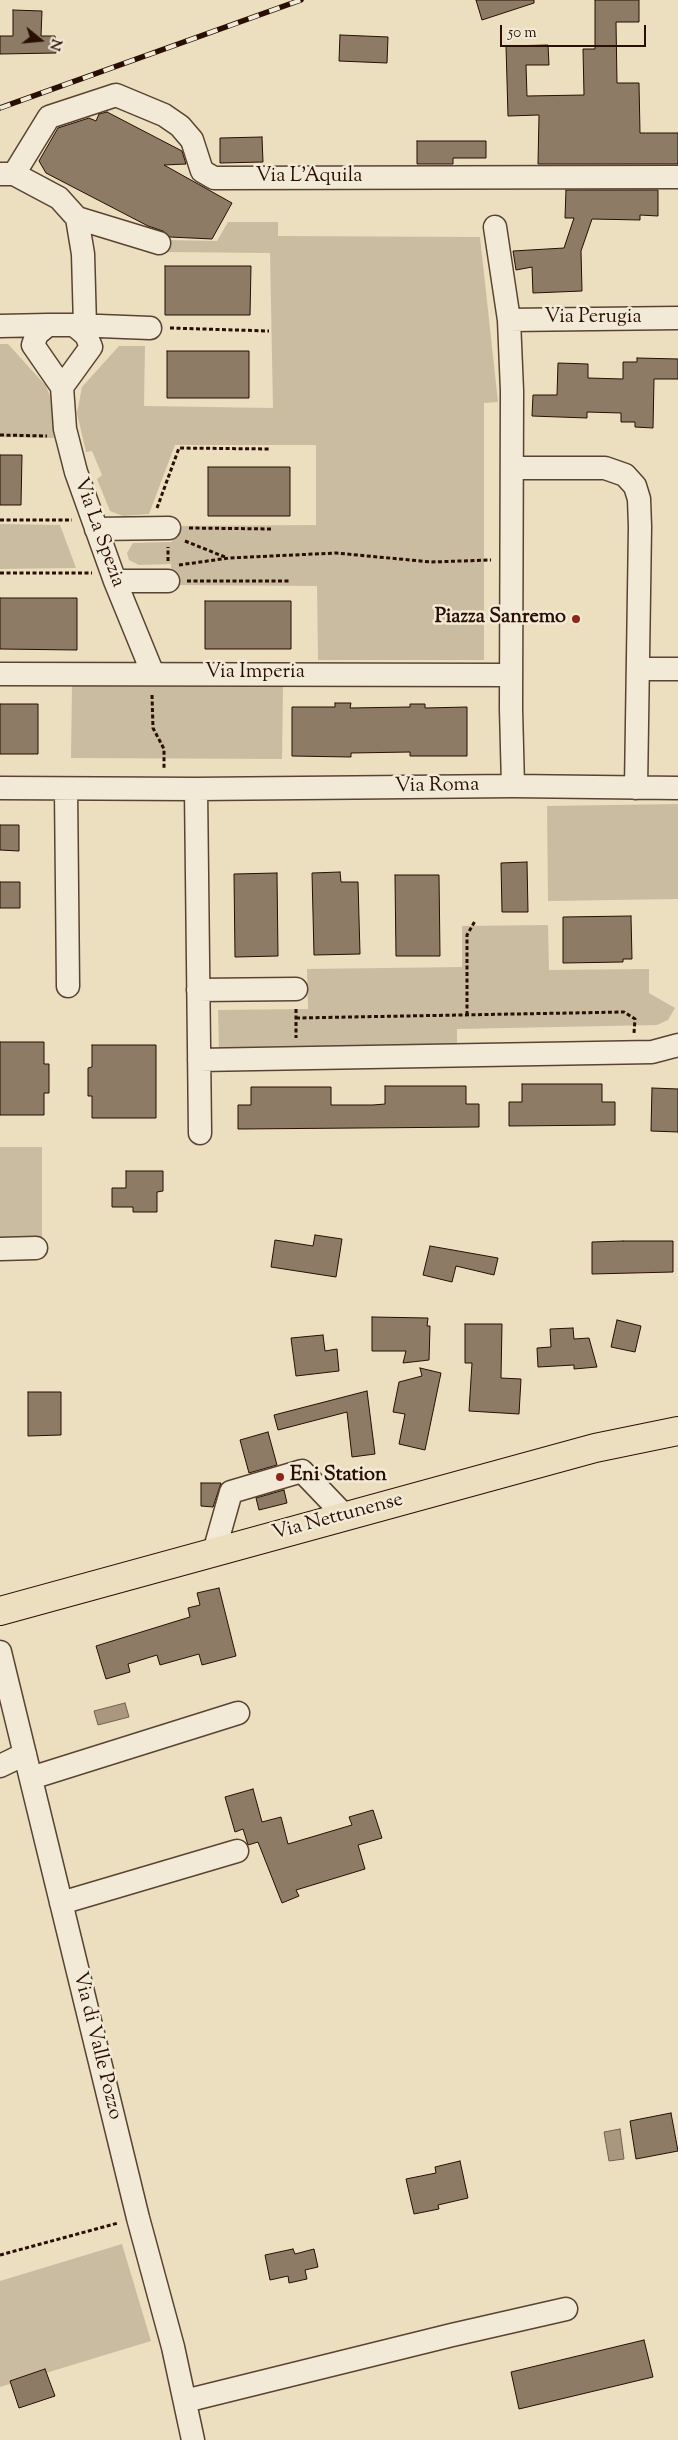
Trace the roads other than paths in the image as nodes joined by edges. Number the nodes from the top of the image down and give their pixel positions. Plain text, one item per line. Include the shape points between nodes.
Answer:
1 (7, 174) edge
2 (678, 177) edge
3 (77, 218) junction
4 (495, 227) dead end
5 (159, 243) dead end
6 (678, 318) edge
7 (508, 320) junction
8 (48, 325) junction
9 (6, 326) edge
10 (80, 326) junction
11 (112, 327) junction
12 (150, 328) road end
13 (33, 346) junction
14 (91, 347) junction
15 (62, 387) junction
16 (513, 468) junction
17 (94, 525) junction
18 (162, 530) road end
19 (168, 575) road end
20 (114, 577) junction
21 (638, 669) junction
22 (678, 669) edge
23 (0, 674) edge
24 (153, 674) junction
25 (511, 674) junction
26 (513, 786) junction
27 (0, 788) edge
28 (636, 788) junction
29 (678, 788) edge
30 (66, 789) junction
31 (196, 789) junction
32 (68, 986) dead end
33 (296, 989) road end
34 (198, 990) junction
35 (678, 1045) edge
36 (199, 1060) junction
37 (200, 1133) dead end
38 (36, 1248) dead end
39 (0, 1249) edge
40 (678, 1431) edge
41 (345, 1516) junction
42 (214, 1552) junction
43 (0, 1610) edge
44 (0, 1652) edge
45 (238, 1713) dead end
46 (25, 1754) junction
47 (0, 1766) edge
48 (31, 1778) junction
49 (237, 1851) dead end
50 (61, 1902) junction
51 (566, 2310) dead end
52 (185, 2401) junction
53 (193, 2440) edge

1 - 2 street, Via L'Aquila via 49,117 116,95 164,115 180,126 192,140 202,171 214,178
1 - 3 street, Via L'Aquila via 59,198
3 - 5 street
3 - 10 street via 83,254
4 - 7 street
6 - 7 street, Via Perugia
7 - 16 street
8 - 9 street, Via La Spezia
8 - 10 street, Via La Spezia
8 - 13 street via 38,334
9 - 13 street, Via La Spezia
10 - 11 street, Via La Spezia
10 - 14 street
11 - 12 street, Via La Spezia
11 - 14 street
13 - 15 street, Via La Spezia
14 - 15 street
15 - 17 street, Via La Spezia via 67,436
16 - 21 street via 605,468 625,476 635,486 640,528
16 - 25 street
17 - 18 street
17 - 20 street, Via La Spezia
19 - 20 street
20 - 24 street, Via La Spezia
21 - 22 street
21 - 28 street
23 - 24 street, Via Imperia
24 - 25 street, Via Imperia
25 - 26 street
26 - 28 street, Via Roma
26 - 31 street, Via Roma
27 - 30 street, Via Roma
28 - 29 street, Via Roma
30 - 31 street, Via Roma
30 - 32 street
31 - 34 street
33 - 34 street
34 - 36 street
35 - 36 street via 656,1052
36 - 37 street
38 - 39 street
40 - 41 main road, Via Nettunense via 595,1448
41 - 42 main road, Via Nettunense
41 - 42 street via 302,1471 231,1492
42 - 43 main road, Via Nettunense
44 - 46 street, Via di Valle Pozzo
45 - 48 street
46 - 47 street
46 - 48 street, Via di Valle Pozzo
48 - 50 street, Via di Valle Pozzo
49 - 50 street
50 - 52 street, Via di Valle Pozzo
51 - 52 street via 452,2334
52 - 53 street, Via di Valle Pozzo

